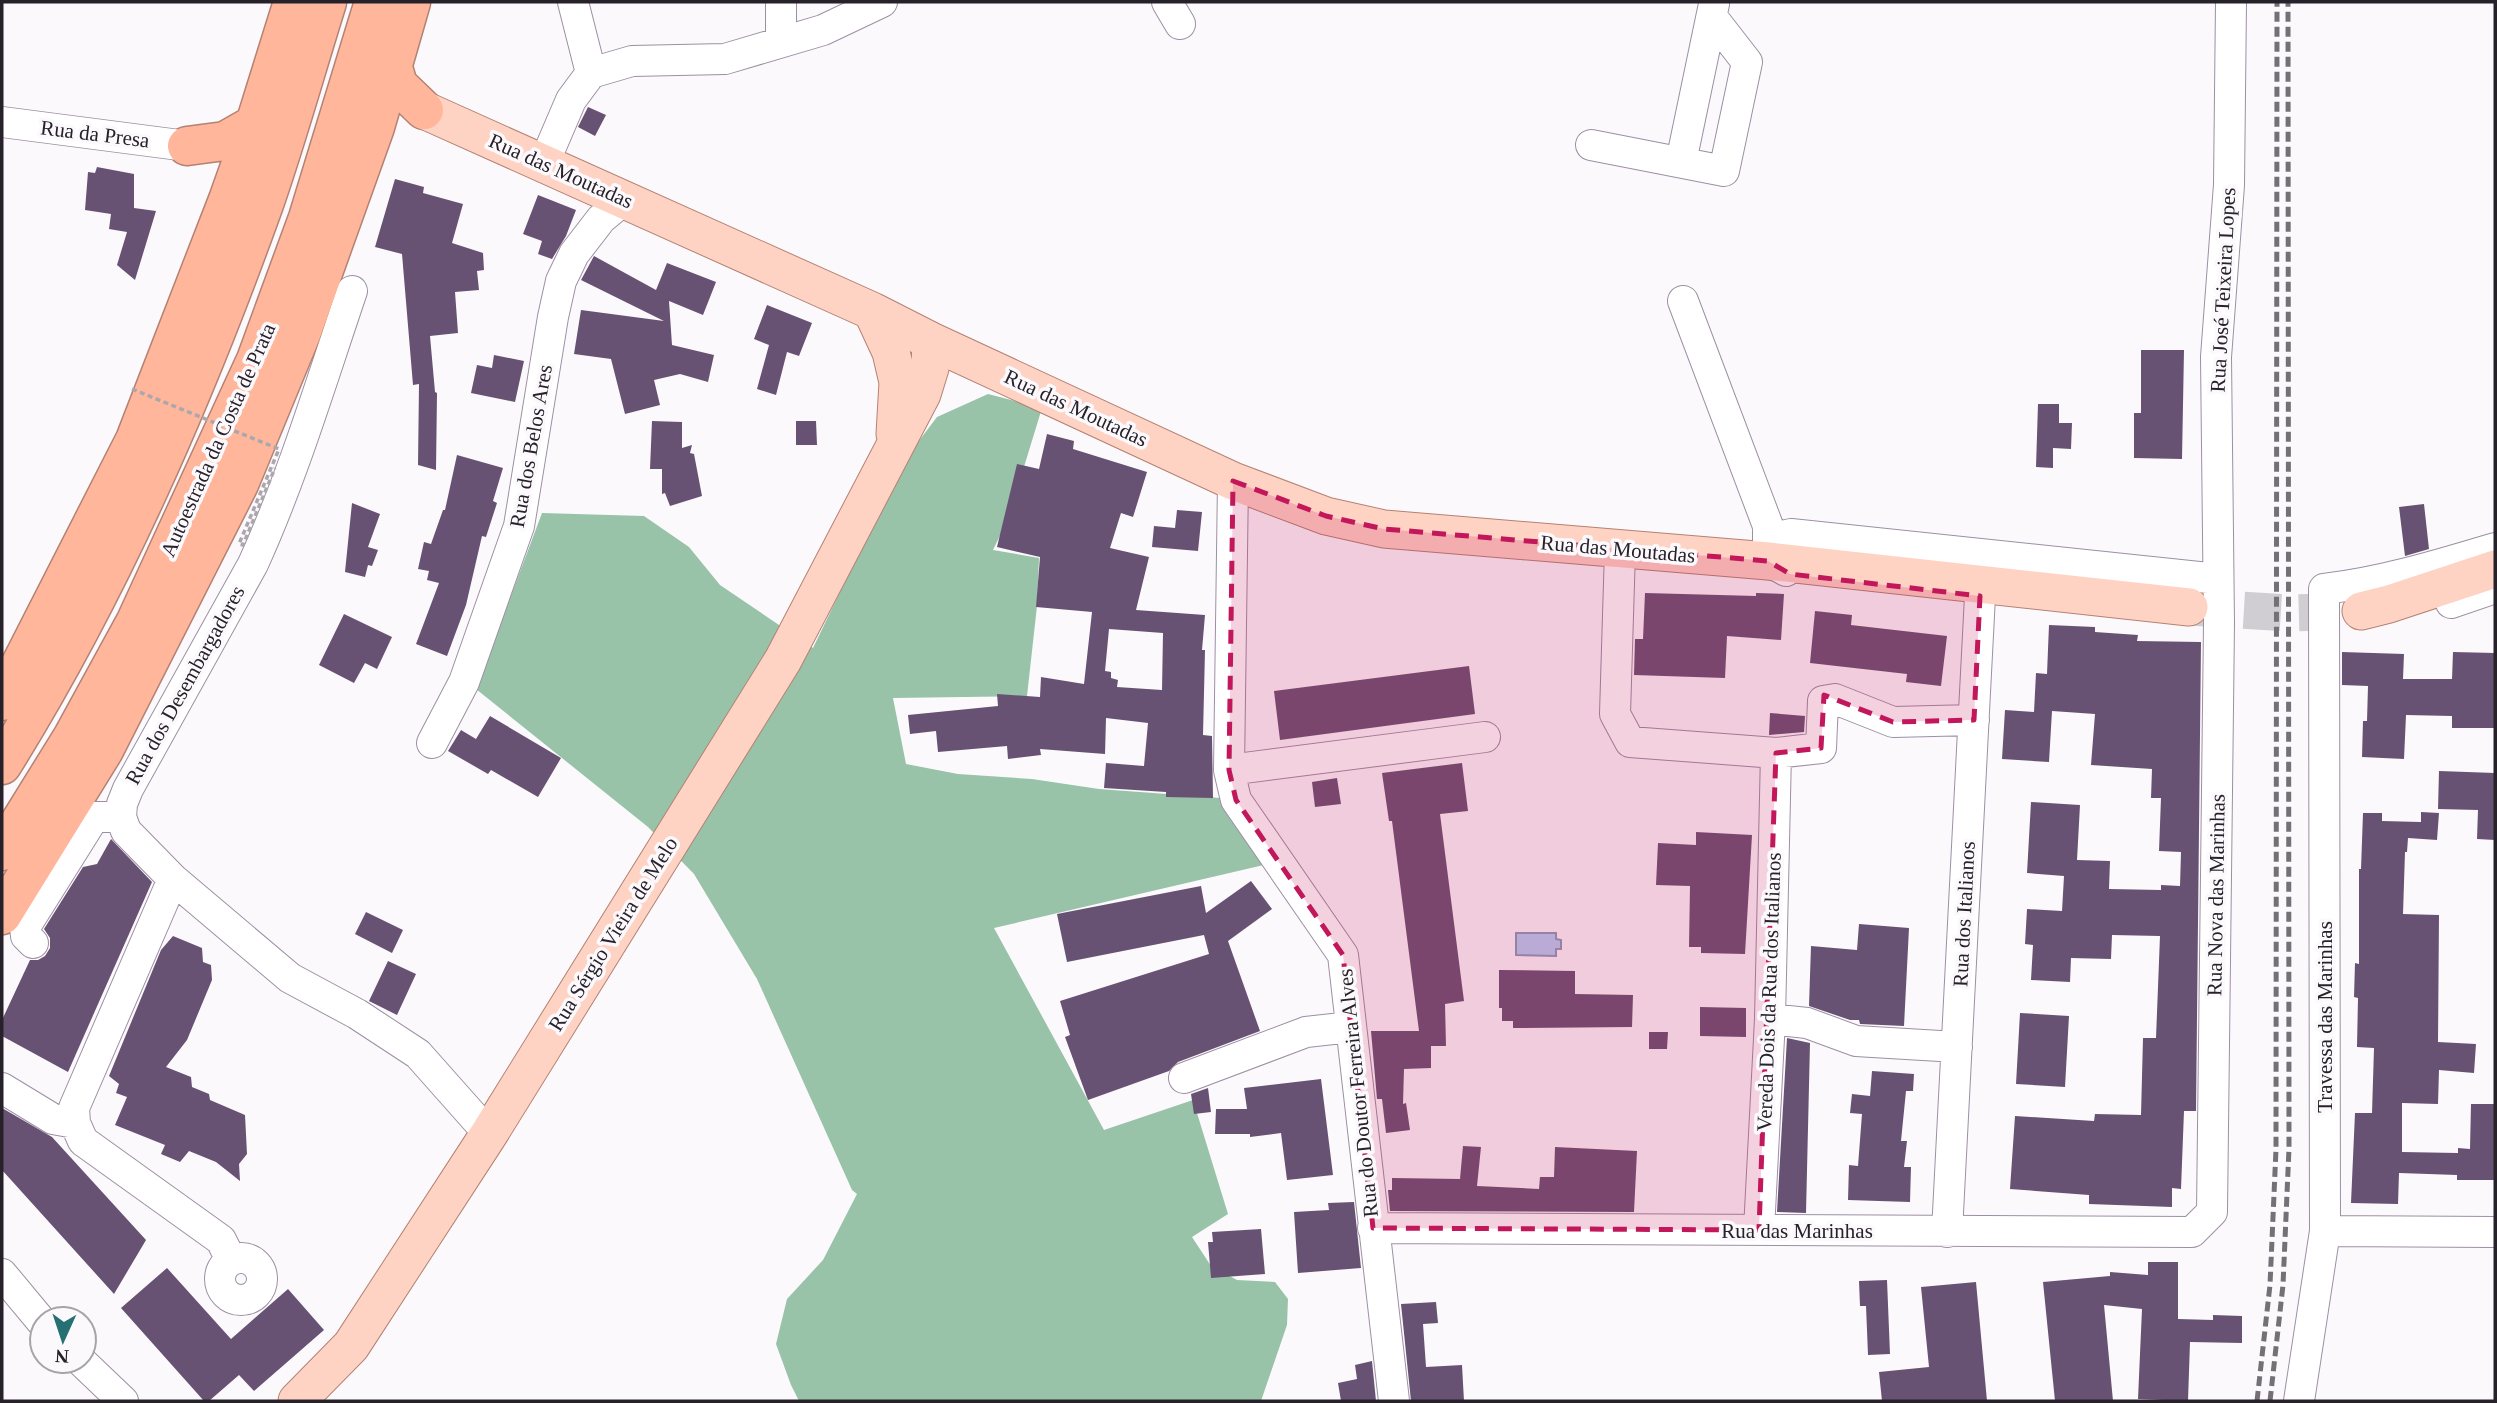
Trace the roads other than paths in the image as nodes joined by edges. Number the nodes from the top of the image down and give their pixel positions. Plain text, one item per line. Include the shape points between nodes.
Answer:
1 (293, 2) edge
2 (327, 2) edge
3 (374, 2) edge
4 (411, 2) edge
5 (573, 2) edge
6 (781, 2) edge
7 (882, 2) edge
8 (2231, 2) edge
9 (1713, 9) edge
10 (781, 42) junction
11 (392, 64) junction
12 (591, 73) junction
13 (424, 110) junction
14 (2, 122) edge
15 (255, 124) junction
16 (375, 127) junction
17 (1591, 145) dead end
18 (187, 146) junction
19 (1681, 162) junction
20 (544, 163) junction
21 (625, 199) junction
22 (228, 200) junction
23 (352, 291) dead end
24 (1683, 301) dead end
25 (872, 311) junction
26 (931, 341) junction
27 (998, 372) junction
28 (910, 388) junction
29 (1233, 481) junction
30 (2495, 548) edge
31 (1620, 550) junction
32 (1769, 550) junction
33 (2495, 569) edge
34 (2218, 579) junction
35 (2495, 588) edge
36 (1980, 596) junction
37 (2361, 611) tunnel mouth
38 (2204, 615) junction
39 (2324, 631) junction
40 (2, 701) edge
41 (1974, 720) junction
42 (1485, 737) dead end
43 (432, 743) dead end
44 (1776, 753) junction
45 (2, 765) edge
46 (1229, 770) junction
47 (121, 817) junction
48 (2, 851) edge
49 (173, 879) junction
50 (2, 915) edge
51 (33, 943) dead end
52 (1770, 1019) junction
53 (1351, 1027) junction
54 (1956, 1047) junction
55 (1184, 1078) dead end
56 (2, 1088) edge
57 (75, 1123) junction
58 (489, 1134) junction
59 (2212, 1212) joint
60 (1373, 1228) junction
61 (1759, 1230) junction
62 (2325, 1231) junction
63 (1947, 1232) junction
64 (2495, 1232) edge
65 (231, 1260) dead end
66 (2, 1274) edge
67 (28, 1305) edge
68 (96, 1375) edge
69 (123, 1401) edge
70 (297, 1401) edge
71 (1394, 1401) edge
72 (2300, 1401) edge

1 - 15 highway
2 - 45 highway, Autoestrada da Costa de Prata via 264,203 169,442 96,601
3 - 48 highway, Autoestrada da Costa de Prata via 308,218 256,360 136,621 72,738
4 - 11 highway
5 - 12 street
6 - 10 street
7 - 10 street via 823,30
8 - 34 street, Rua José Teixeira Lopes via 2229,185 2216,357
9 - 19 street
9 - 19 street via 1747,62 1724,171
10 - 12 street via 725,59 632,61
11 - 13 highway via 398,85
11 - 16 highway
12 - 20 street via 571,100
13 - 16 highway
13 - 20 main road, Rua das Moutadas
14 - 18 street, Rua da Presa
15 - 18 highway via 225,141
15 - 22 highway
16 - 50 highway via 301,334 239,484 104,750
17 - 19 street
18 - 22 highway via 216,167
20 - 21 main road, Rua das Moutadas
21 - 25 main road, Rua das Moutadas
21 - 43 street, Rua dos Belos Ares via 601,219 574,254 561,281 519,526 464,682
22 - 40 highway via 135,440
23 - 47 street, Rua dos Desembargadores via 265,537 128,789
24 - 32 street via 1768,526
25 - 26 main road, Rua das Moutadas
25 - 28 main road, Rua Sérgio Vieira de Melo
26 - 27 main road, Rua das Moutadas
26 - 28 main road via 911,359
27 - 28 main road
27 - 29 main road, Rua das Moutadas
28 - 58 main road, Rua Sérgio Vieira de Melo via 894,445 783,660
29 - 31 main road, Rua das Moutadas via 1326,516 1384,529
29 - 46 street, Rua do Doutor Ferreira Alves
30 - 39 street via 2398,577 2324,589
31 - 32 main road, Rua das Moutadas
31 - 44 street via 1615,714 1630,742
32 - 34 street, Rua das Moutadas via 1791,534
32 - 36 street, Rua das Moutadas via 1790,574
32 - 38 main road, Rua das Moutadas
33 - 37 main road
34 - 38 street, Rua Nova das Marinhas
35 - 39 street via 2387,620
36 - 38 street, Rua das Moutadas
36 - 41 street, Rua dos Italianos
38 - 59 street, Rua Nova das Marinhas
39 - 62 street, Travessa das Marinhas
41 - 44 street via 1893,722 1835,699 1823,701 1821,748
41 - 54 street, Rua dos Italianos
42 - 46 street
44 - 52 street, Vereda Dois da Rua dos Italianos
46 - 53 street, Rua do Doutor Ferreira Alves via 1236,800 1343,955
47 - 49 street via 126,831
47 - 51 street via 94,817 25,926
49 - 57 street via 74,1108
49 - 58 street via 290,978 418,1054
52 - 54 street via 1807,1023 1856,1041
52 - 61 street, Vereda Dois da Rua dos Italianos
53 - 55 street via 1306,1032
53 - 60 street, Rua do Doutor Ferreira Alves
54 - 63 street, Rua dos Italianos
56 - 57 street via 53,1119
57 - 65 street via 83,1141 221,1240
58 - 70 main road, Rua Sérgio Vieira de Melo via 351,1346
59 - 63 street, Rua das Marinhas via 2192,1231
60 - 61 street, Rua das Marinhas
60 - 71 street, Rua do Doutor Ferreira Alves
61 - 63 street, Rua das Marinhas
62 - 64 street
62 - 72 street, Travessa das Marinhas
66 - 67 street
68 - 69 street

